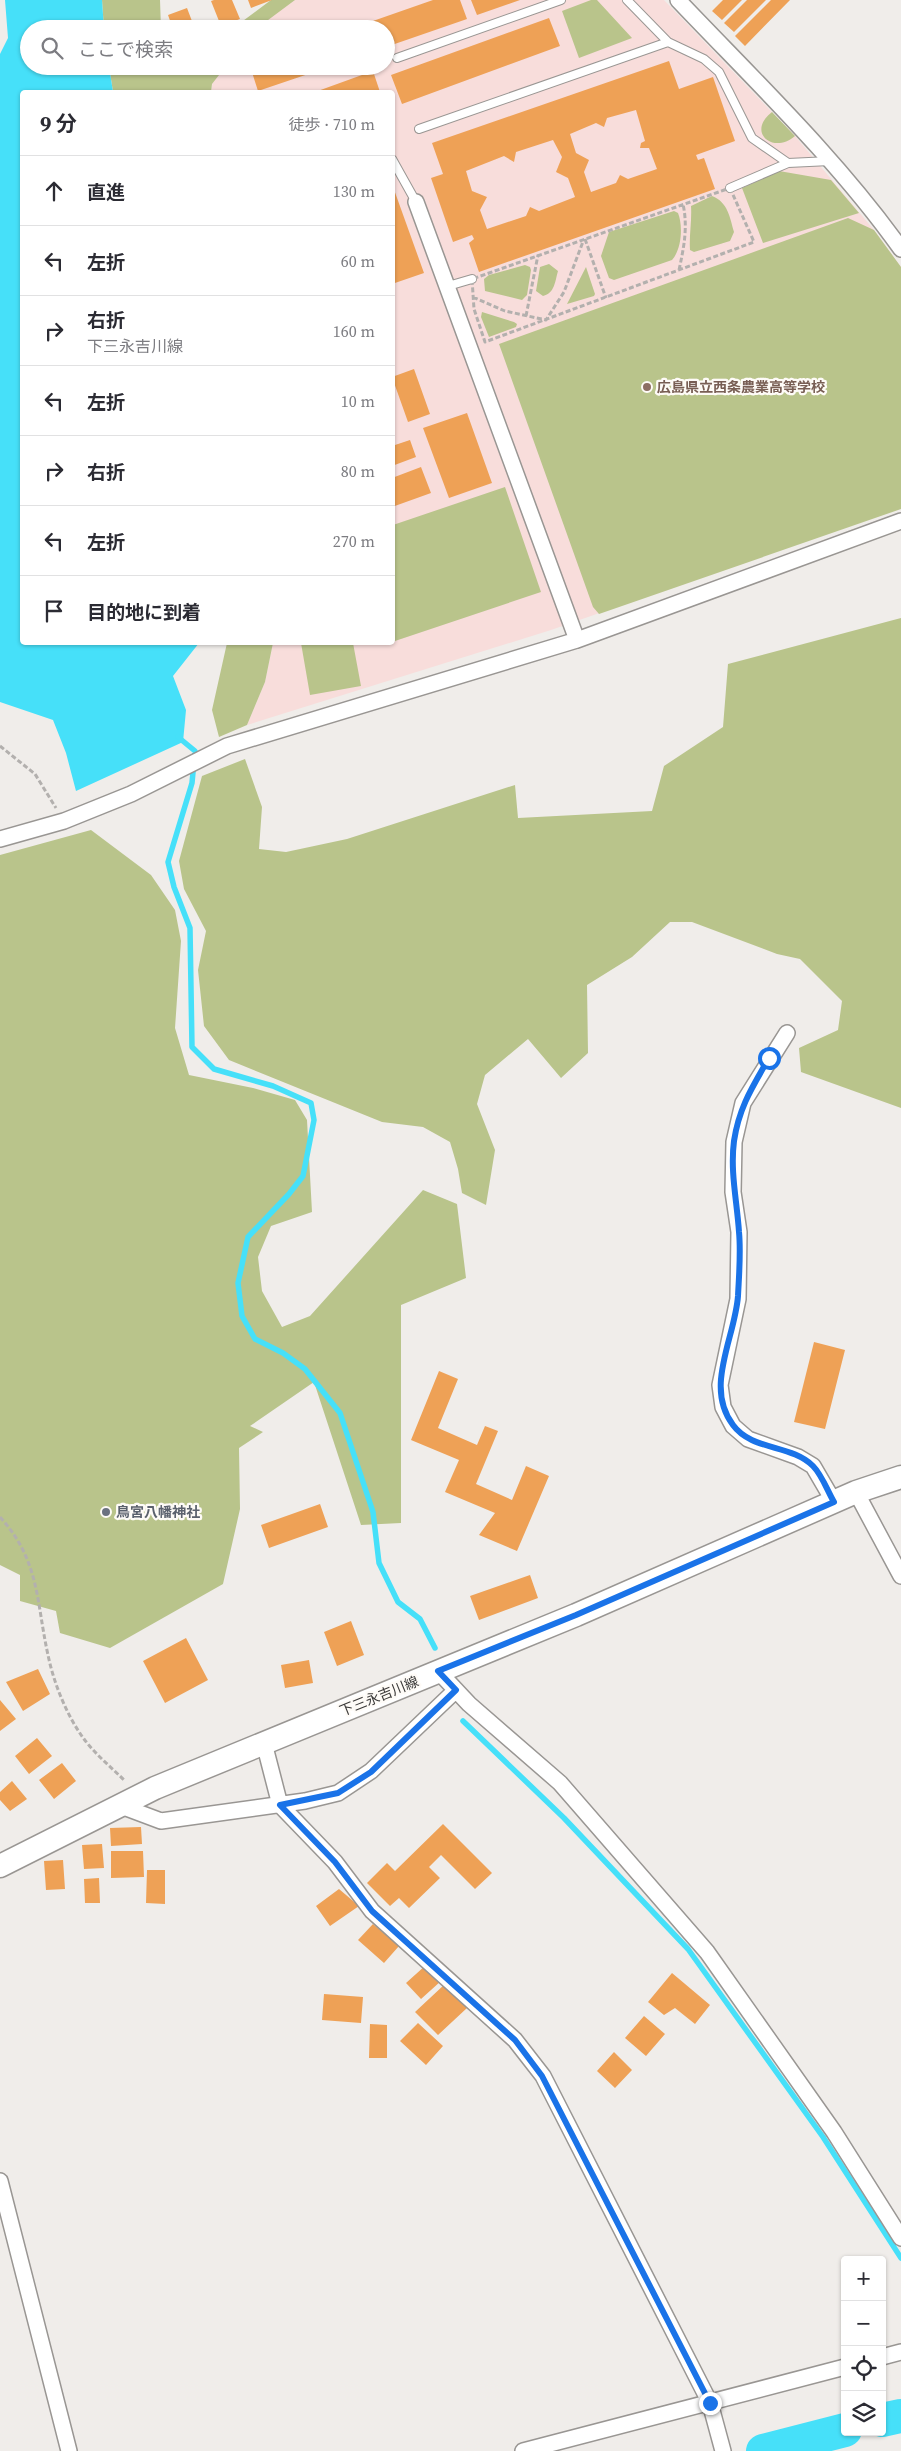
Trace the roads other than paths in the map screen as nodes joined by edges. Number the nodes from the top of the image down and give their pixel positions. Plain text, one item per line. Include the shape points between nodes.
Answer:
1 (561, 0) edge
2 (627, 0) edge
3 (678, 0) edge
4 (668, 42) junction
5 (397, 58) dead end
6 (419, 129) dead end
7 (830, 161) junction
8 (788, 163) junction
9 (395, 168) edge
10 (730, 188) road end
11 (416, 202) joint
12 (901, 249) edge
13 (472, 279) road end
14 (448, 286) junction
15 (901, 521) edge
16 (577, 640) junction
17 (0, 839) edge
18 (786, 1033) dead end
19 (901, 1477) edge
20 (856, 1492) junction
21 (834, 1502) junction
22 (901, 1576) edge
23 (438, 1671) junction
24 (456, 1690) junction
25 (264, 1743) junction
26 (130, 1801) junction
27 (280, 1805) junction
28 (0, 1866) edge
29 (0, 2181) edge
30 (901, 2238) edge
31 (901, 2352) edge
32 (886, 2356) edge
33 (841, 2368) edge
34 (710, 2403) junction
35 (69, 2451) edge
36 (523, 2451) edge
37 (722, 2451) edge

1 - 5 lane
2 - 4 lane
3 - 7 street
4 - 6 lane
4 - 8 lane via 704,59 719,72 752,138
7 - 8 lane
7 - 12 street via 876,214
8 - 10 lane
9 - 11 lane
11 - 14 street
13 - 14 lane
14 - 16 street
15 - 16 street
16 - 17 street via 227,746 131,794 64,821
18 - 21 street via 743,1103 734,1142 733,1192 740,1232 738,1299 720,1385 723,1407 733,1426 748,1439 798,1457 813,1466
19 - 20 main road, 下三永吉川線
20 - 21 main road, 下三永吉川線
20 - 22 street
21 - 23 main road, 下三永吉川線 via 576,1615
23 - 24 street
23 - 25 main road, 下三永吉川線
24 - 27 street via 371,1772 338,1793
24 - 30 street via 560,1783 707,1952 834,2132
25 - 26 main road, 下三永吉川線
25 - 27 street
26 - 27 street via 161,1821
26 - 28 main road, 下三永吉川線
27 - 34 street via 335,1862 372,1911 515,2040 542,2076
29 - 35 street
31 - 32 street
33 - 34 street
34 - 36 street
34 - 37 street

